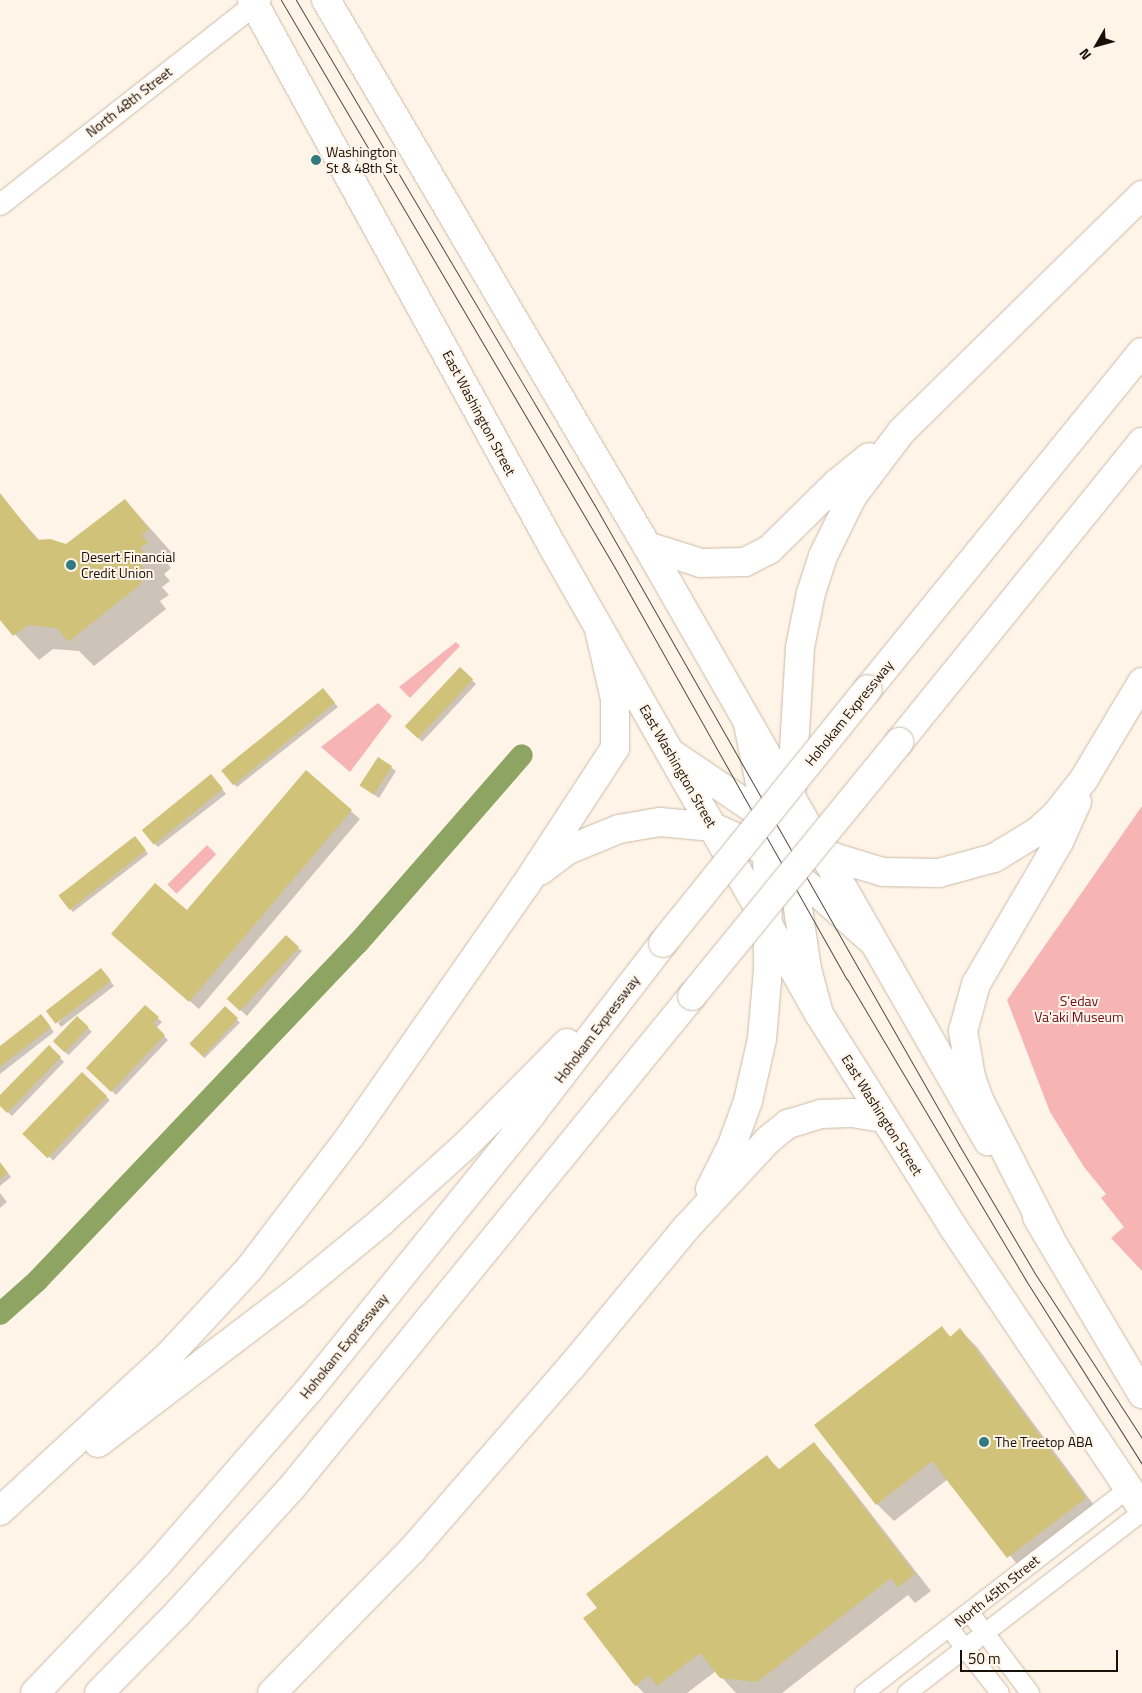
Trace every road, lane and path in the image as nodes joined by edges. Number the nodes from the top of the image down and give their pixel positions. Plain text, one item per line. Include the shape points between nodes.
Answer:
1 (326, 0) edge
2 (255, 1) edge
3 (1142, 195) edge
4 (0, 204) edge
5 (1142, 352) edge
6 (902, 431) junction
7 (1142, 442) edge
8 (647, 546) junction
9 (599, 629) junction
10 (1142, 682) edge
11 (748, 724) junction
12 (671, 754) junction
13 (1094, 764) junction
14 (791, 799) junction
15 (767, 818) junction
16 (713, 827) junction
17 (792, 833) junction
18 (819, 849) junction
19 (768, 855) junction
20 (793, 874) junction
21 (525, 886) junction
22 (767, 923) junction
23 (870, 939) junction
24 (663, 943) junction
25 (819, 1014) junction
26 (883, 1118) junction
27 (686, 1228) junction
28 (1050, 1238) junction
29 (1142, 1394) edge
30 (1136, 1498) edge
31 (0, 1511) edge
32 (1142, 1512) edge
33 (0, 1517) edge
34 (228, 1559) junction
35 (970, 1612) junction
36 (950, 1629) junction
37 (986, 1634) junction
38 (966, 1649) junction
39 (35, 1693) edge
40 (99, 1693) edge
41 (123, 1693) edge
42 (272, 1693) edge
43 (864, 1693) edge
44 (907, 1693) edge
45 (1000, 1693) edge
46 (1030, 1693) edge

1 - 8 main road
2 - 4 street, North 48th Street
2 - 9 main road, East Washington Street
3 - 6 main road
5 - 24 main road, Hohokam Expressway, bridge
6 - 8 main road via 837,483 759,556 731,564 701,563
6 - 14 main road via 852,497 831,537 816,576 796,684
7 - 34 main road, bridge via 371,1392
8 - 11 main road
9 - 12 main road, East Washington Street
9 - 21 main road via 615,699 615,748
10 - 13 main road
11 - 14 main road
11 - 15 main road
12 - 15 main road
12 - 16 main road, East Washington Street
13 - 18 main road via 1065,806 1037,832 1008,851 976,864 930,874 883,872 850,864
13 - 28 main road via 1059,842 976,984 963,1031 971,1077 980,1102
14 - 17 main road
14 - 18 main road
15 - 17 main road
15 - 19 main road
16 - 19 main road
16 - 21 main road via 660,822 599,835 554,859
16 - 22 main road, East Washington Street
17 - 18 main road
17 - 20 main road
18 - 23 main road
19 - 20 main road
19 - 22 main road
20 - 23 main road
20 - 25 main road via 807,969
21 - 31 main road via 351,1135 249,1269 164,1360
22 - 25 main road, East Washington Street
22 - 27 main road via 768,969 762,1039 748,1101 719,1174
23 - 28 main road via 981,1131
24 - 33 main road via 513,1100 381,1222 296,1293
24 - 39 main road, Hohokam Expressway via 530,1116 310,1389 208,1507
25 - 26 main road, East Washington Street
26 - 27 main road via 830,1112 788,1124 768,1140
26 - 30 main road, East Washington Street
27 - 42 main road via 572,1366 412,1550
28 - 29 main road
30 - 35 street, North 45th Street
32 - 37 street, North 45th Street
34 - 40 main road
34 - 41 main road
35 - 36 street, North 45th Street
35 - 37 street
36 - 38 street
36 - 43 street, North 45th Street
37 - 38 street, North 45th Street
37 - 46 street
38 - 44 street, North 45th Street
38 - 45 street

